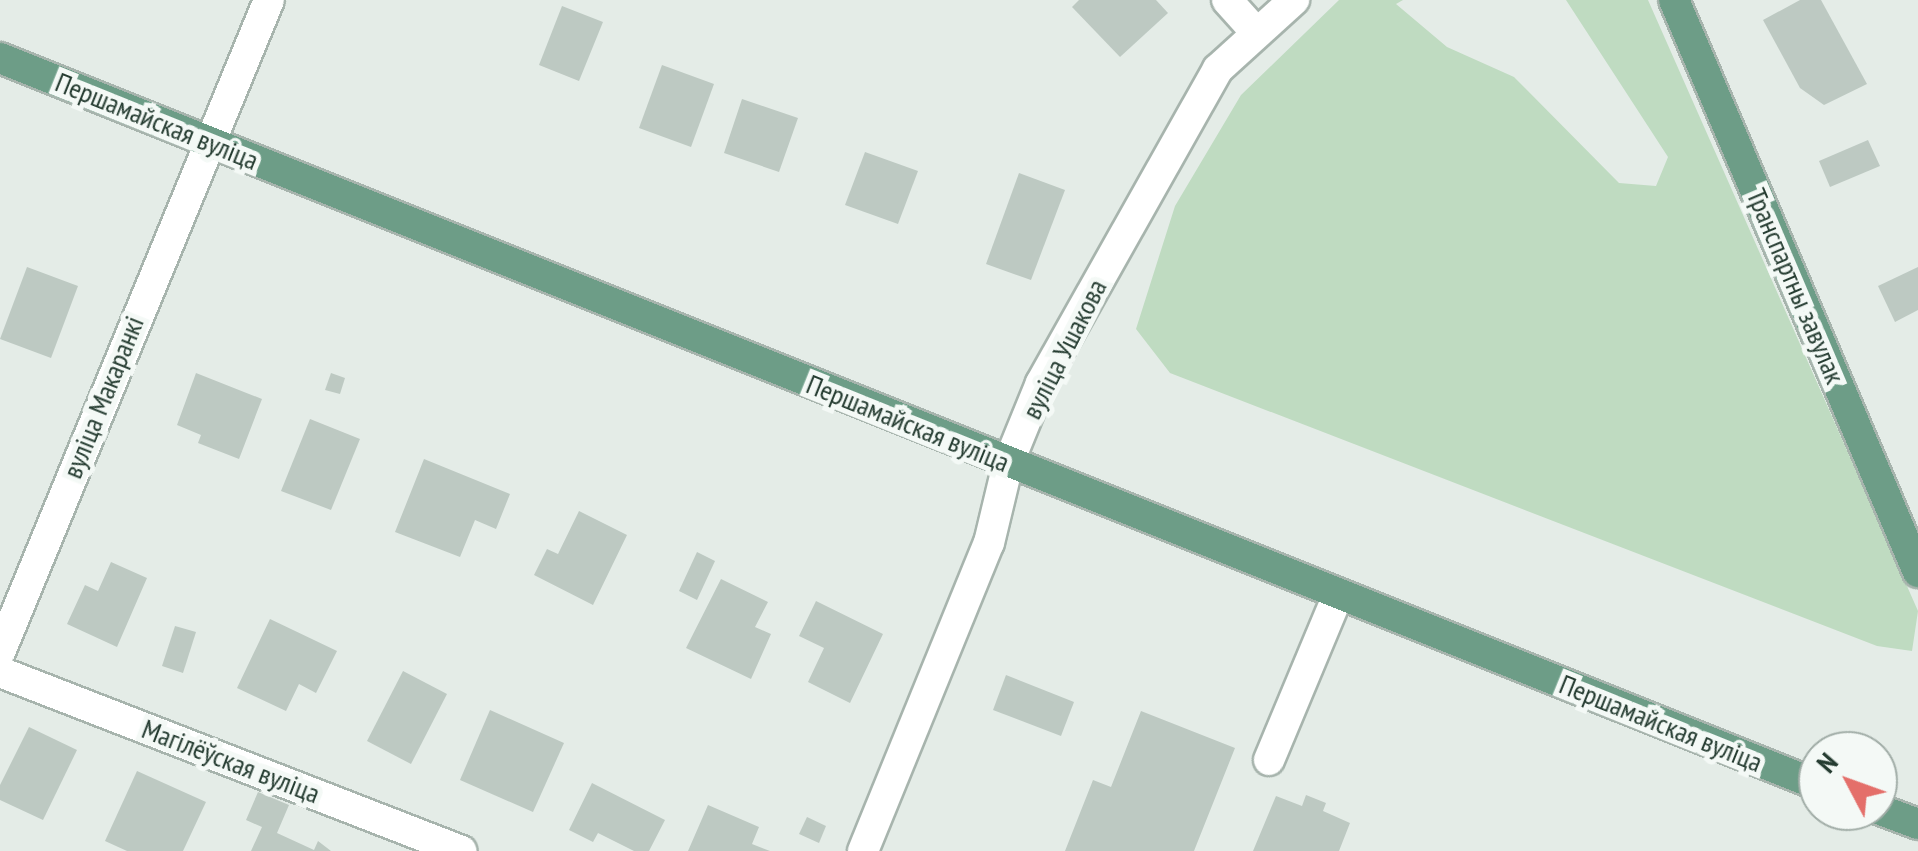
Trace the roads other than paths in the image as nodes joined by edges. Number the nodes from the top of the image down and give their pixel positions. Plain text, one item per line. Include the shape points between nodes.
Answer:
1 (269, 0) edge
2 (1227, 0) edge
3 (1294, 0) edge
4 (1674, 0) edge
5 (1254, 30) junction
6 (0, 58) edge
7 (210, 142) junction
8 (1008, 464) junction
9 (1918, 572) edge
10 (1338, 595) junction
11 (0, 652) edge
12 (0, 672) edge
13 (1269, 760) dead end
14 (1798, 777) edge
15 (461, 851) edge
16 (863, 851) edge

1 - 7 street, вуліца Макаранкі
2 - 5 street
3 - 5 street, вуліца Ушакова
4 - 9 main road, Транспартны завулак
5 - 8 street, вуліца Ушакова via 1199,102 1040,383
6 - 7 main road, Першамайская вуліца
7 - 8 main road, Першамайская вуліца
7 - 11 street, вуліца Макаранкі
8 - 10 main road, Першамайская вуліца
8 - 16 street, вуліца Ушакова via 988,543
10 - 13 street
10 - 14 main road, Першамайская вуліца
12 - 15 street, Магілёўская вуліца

